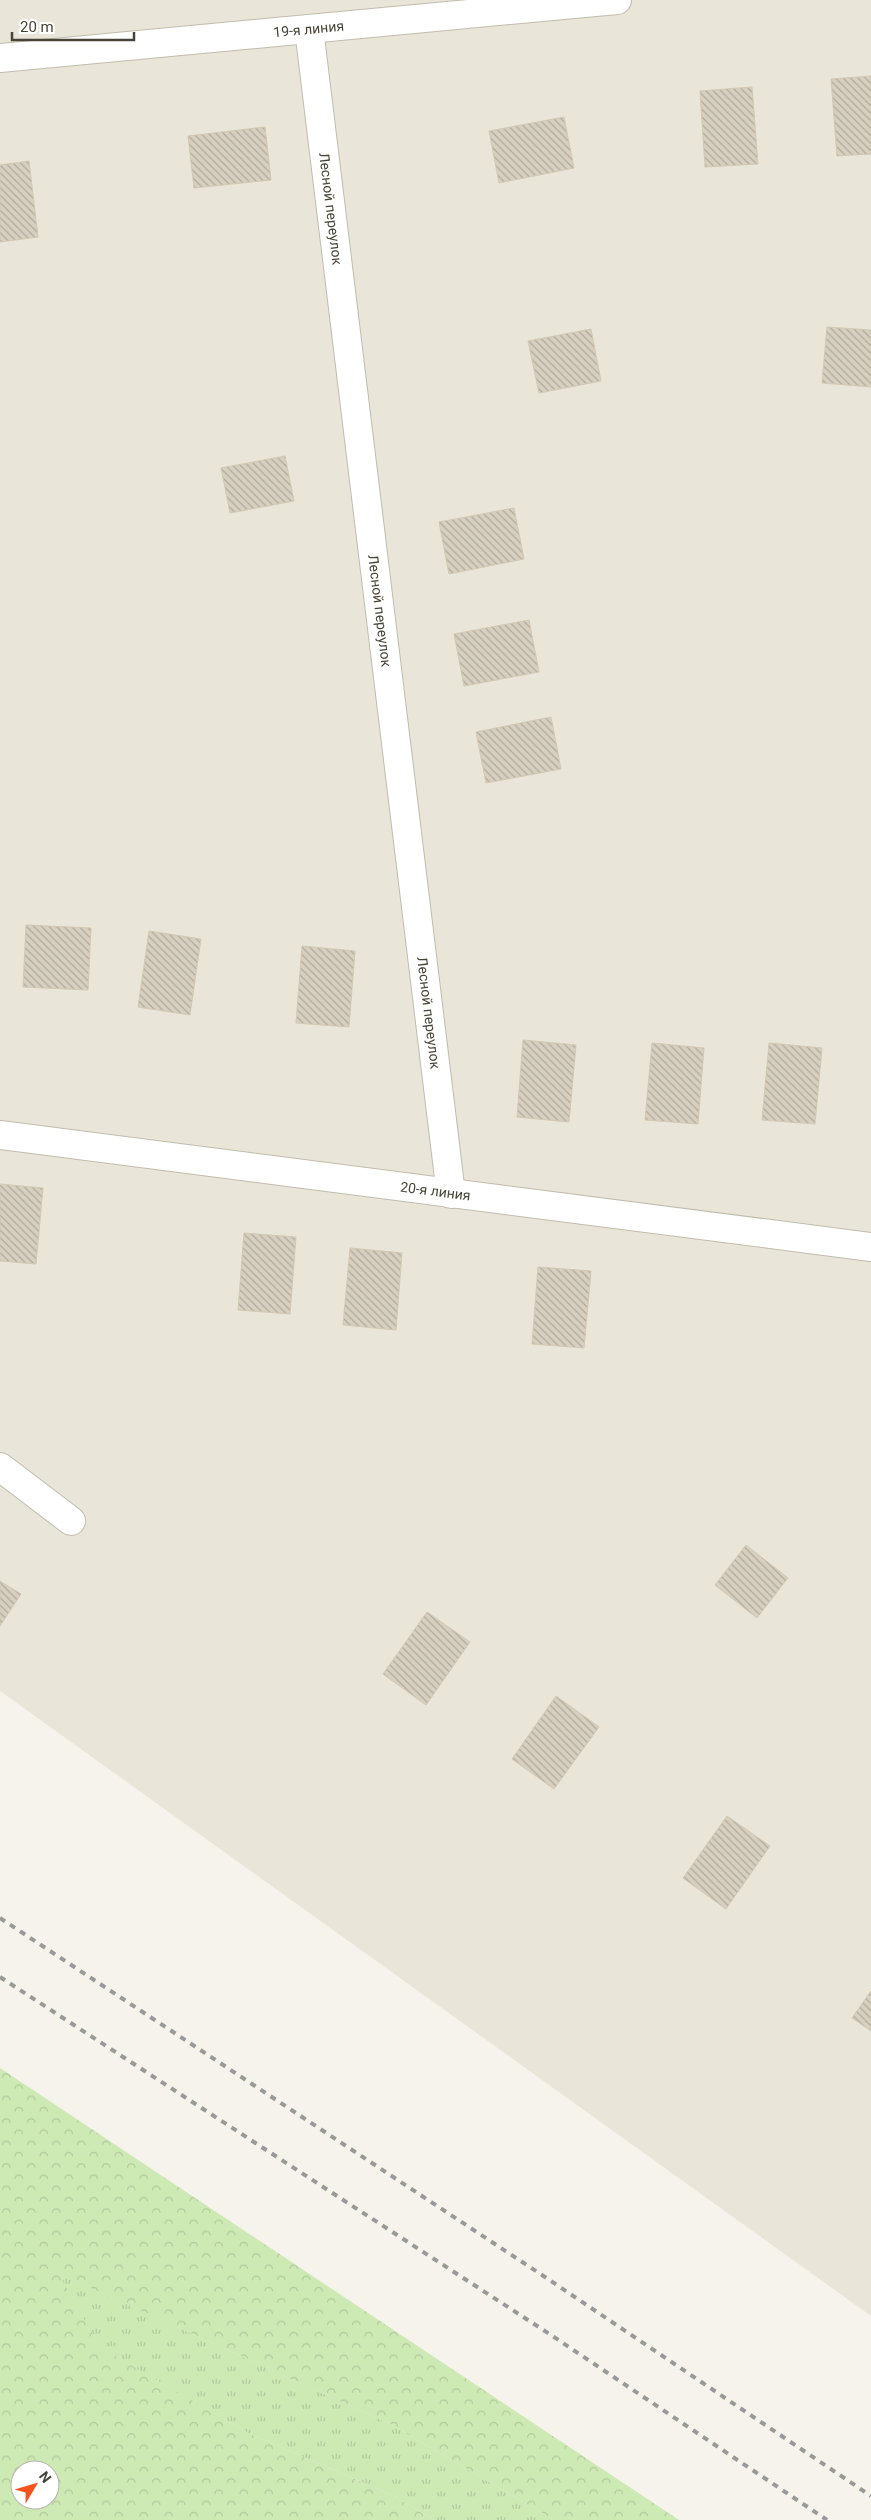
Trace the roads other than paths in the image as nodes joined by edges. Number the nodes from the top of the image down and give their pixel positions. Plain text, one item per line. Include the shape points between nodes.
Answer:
1 (617, 0) edge
2 (310, 29) junction
3 (0, 58) edge
4 (0, 1135) edge
5 (451, 1194) junction
6 (871, 1247) edge
7 (0, 1467) edge
8 (71, 1522) dead end

1 - 2 street, 19-я линия
2 - 3 street, 19-я линия
2 - 5 street, Лесной переулок
4 - 5 street, 20-я линия
5 - 6 street, 20-я линия
7 - 8 street

